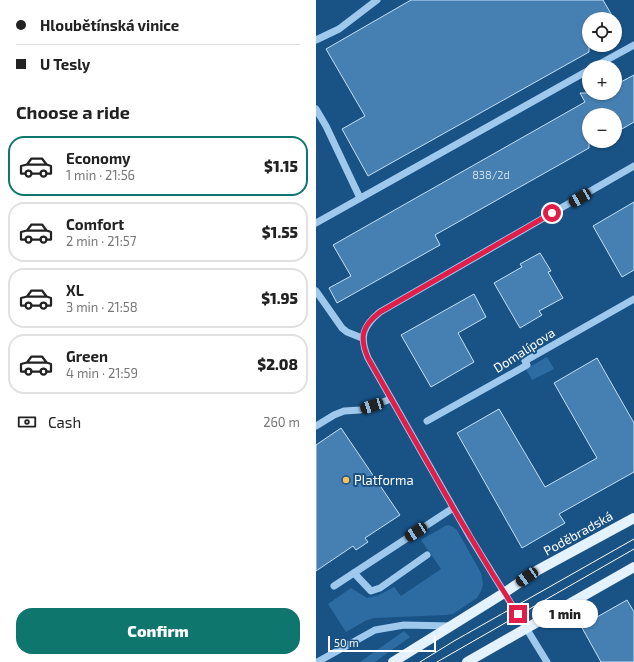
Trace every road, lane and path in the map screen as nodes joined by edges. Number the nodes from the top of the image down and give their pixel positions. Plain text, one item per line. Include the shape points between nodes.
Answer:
1 (376, 0) edge
2 (316, 40) edge
3 (634, 45) edge
4 (607, 60) edge
5 (582, 74) edge
6 (316, 109) edge
7 (634, 166) edge
8 (360, 198) junction
9 (316, 222) edge
10 (316, 292) edge
11 (634, 299) edge
12 (362, 338) junction
13 (391, 399) junction
14 (427, 421) dead end
15 (316, 426) edge
16 (453, 508) junction
17 (634, 518) edge
18 (427, 555) dead end
19 (634, 567) edge
20 (354, 573) junction
21 (334, 586) dead end
22 (504, 593) junction
23 (452, 626) junction
24 (526, 628) junction
25 (319, 661) edge
26 (394, 662) edge
27 (466, 662) edge
28 (547, 662) edge

1 - 2 street via 339,29
3 - 4 street
5 - 8 street
6 - 8 street
7 - 12 street via 380,312 371,319
8 - 9 street
10 - 12 street via 342,328
11 - 14 street, Domalípova via 525,361 527,365
12 - 13 street via 364,350
13 - 15 street via 360,410 334,414
13 - 16 street
16 - 20 street
16 - 22 street
17 - 22 main road, Poděbradská via 538,570
18 - 20 street via 380,588 371,591
19 - 24 main road
20 - 21 street
22 - 23 main road, Poděbradská
22 - 24 street
23 - 25 street via 404,625 375,630
23 - 26 main road, Poděbradská
24 - 27 main road
24 - 28 street

